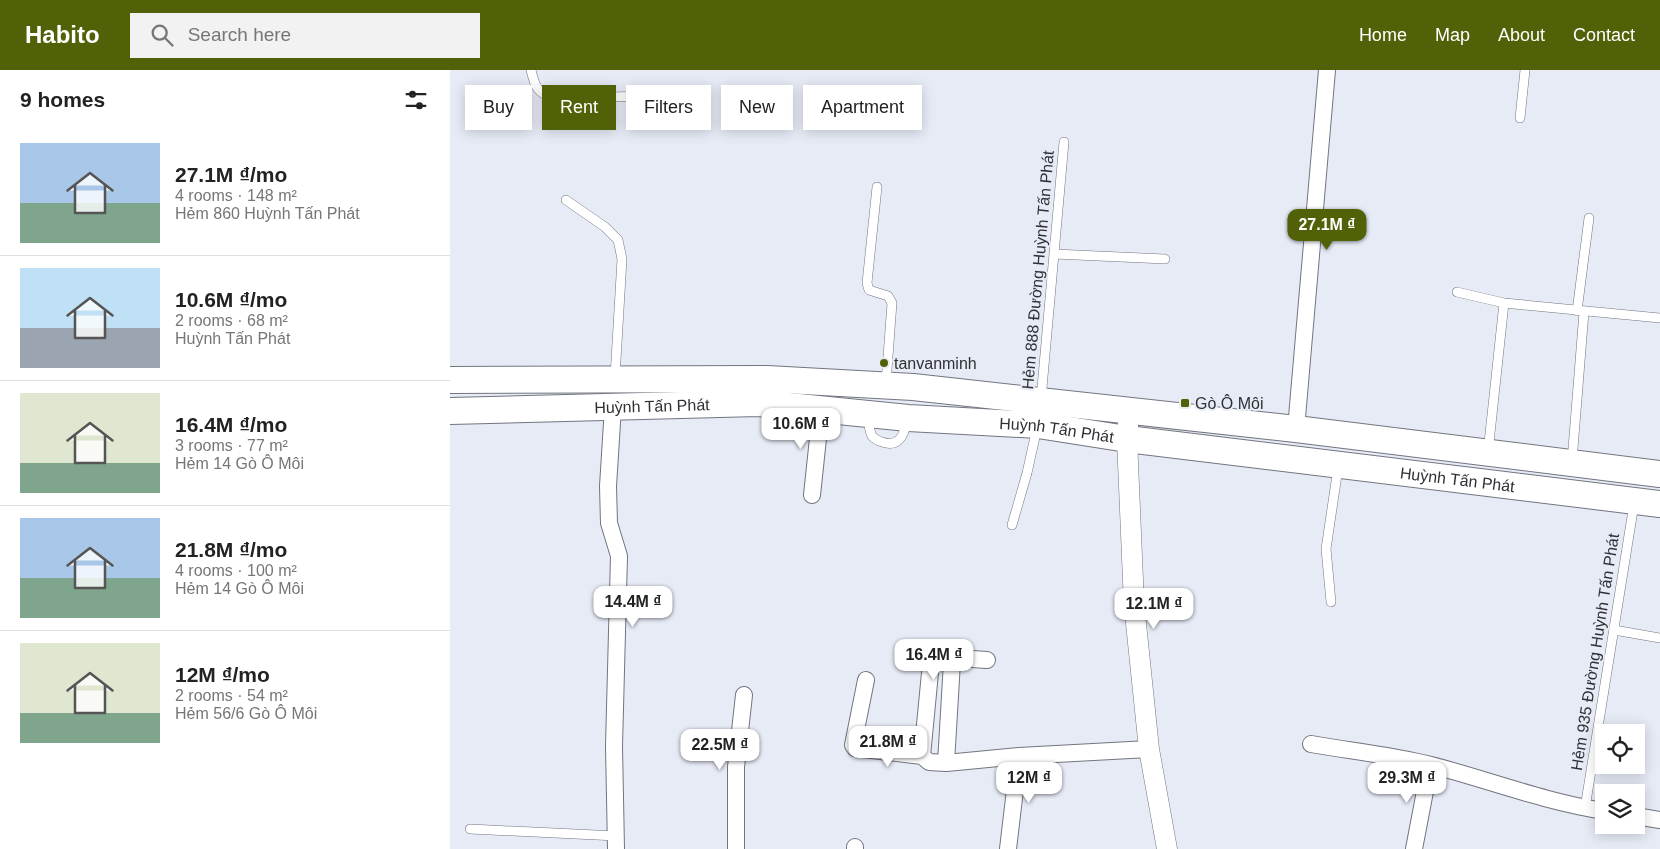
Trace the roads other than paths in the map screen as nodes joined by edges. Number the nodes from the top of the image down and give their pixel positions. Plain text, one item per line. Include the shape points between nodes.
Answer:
1 (531, 70) edge
2 (1327, 70) edge
3 (1525, 70) edge
4 (626, 97) edge
5 (1520, 118) dead end
6 (1064, 142) dead end
7 (877, 187) dead end
8 (566, 200) dead end
9 (1589, 218) dead end
10 (1054, 254) junction
11 (1165, 259) dead end
12 (1457, 292) dead end
13 (1504, 303) junction
14 (1580, 311) junction
15 (1660, 318) edge
16 (450, 380) edge
17 (886, 386) junction
18 (913, 387) junction
19 (614, 393) junction
20 (821, 410) junction
21 (450, 411) edge
22 (1129, 412) junction
23 (1040, 413) junction
24 (908, 418) junction
25 (1296, 429) junction
26 (1127, 439) junction
27 (1488, 452) junction
28 (1572, 462) junction
29 (1339, 465) junction
30 (1660, 474) edge
31 (812, 494) dead end
32 (1634, 501) junction
33 (1660, 504) edge
34 (1012, 525) dead end
35 (1331, 602) dead end
36 (1614, 630) junction
37 (1660, 638) edge
38 (932, 652) dead end
39 (986, 660) dead end
40 (866, 680) dead end
41 (744, 695) dead end
42 (1311, 744) dead end
43 (1149, 750) junction
44 (922, 756) junction
45 (1019, 756) junction
46 (946, 763) junction
47 (1430, 765) junction
48 (1585, 808) junction
49 (1595, 810) edge
50 (1645, 818) edge
51 (1660, 820) edge
52 (470, 828) dead end
53 (616, 842) edge
54 (736, 849) edge
55 (1008, 849) edge
56 (1166, 849) edge
57 (1414, 849) edge

1 - 4 lane via 534,84 542,95 554,98
2 - 25 street
3 - 5 lane
6 - 10 lane, Hẻm 888 Đường Huỳnh Tấn Phát
7 - 17 lane via 867,283 869,290 888,296 892,303
8 - 19 lane via 618,240 622,259
9 - 14 lane
10 - 11 lane
10 - 23 lane, Hẻm 888 Đường Huỳnh Tấn Phát
12 - 13 lane
13 - 14 lane
13 - 27 lane
14 - 15 lane
14 - 28 lane
16 - 19 main road, Huỳnh Tấn Phát
17 - 18 main road, Huỳnh Tấn Phát
17 - 19 main road, Huỳnh Tấn Phát via 767,379
18 - 23 main road, Huỳnh Tấn Phát
18 - 24 main road
19 - 20 main road, Huỳnh Tấn Phát
19 - 21 main road, Huỳnh Tấn Phát
19 - 53 street via 608,486 609,523 619,556 614,746
20 - 24 main road, Huỳnh Tấn Phát
20 - 31 street
22 - 23 main road, Huỳnh Tấn Phát
22 - 25 main road, Huỳnh Tấn Phát
22 - 26 street
23 - 24 main road, Huỳnh Tấn Phát
23 - 26 main road, Huỳnh Tấn Phát
23 - 34 lane, Hẻm 888 Đường Huỳnh Tấn Phát via 1028,473
25 - 27 main road, Huỳnh Tấn Phát
26 - 29 main road, Huỳnh Tấn Phát
26 - 43 street via 1134,604
27 - 28 main road, Huỳnh Tấn Phát
28 - 30 main road, Huỳnh Tấn Phát
29 - 32 main road, Huỳnh Tấn Phát
29 - 35 lane via 1326,549
32 - 33 main road, Huỳnh Tấn Phát
32 - 36 lane, Hẻm 935 Đường Huỳnh Tấn Phát
36 - 37 lane
36 - 48 lane, Hẻm 935 Đường Huỳnh Tấn Phát
38 - 44 street
39 - 46 street via 957,658 952,662
40 - 44 street via 855,748
41 - 54 street via 736,767
42 - 47 street
43 - 45 street
43 - 56 street
44 - 46 street via 929,762
45 - 46 street
45 - 55 street
47 - 48 street
47 - 57 street
48 - 49 street
50 - 51 street
52 - 53 lane

